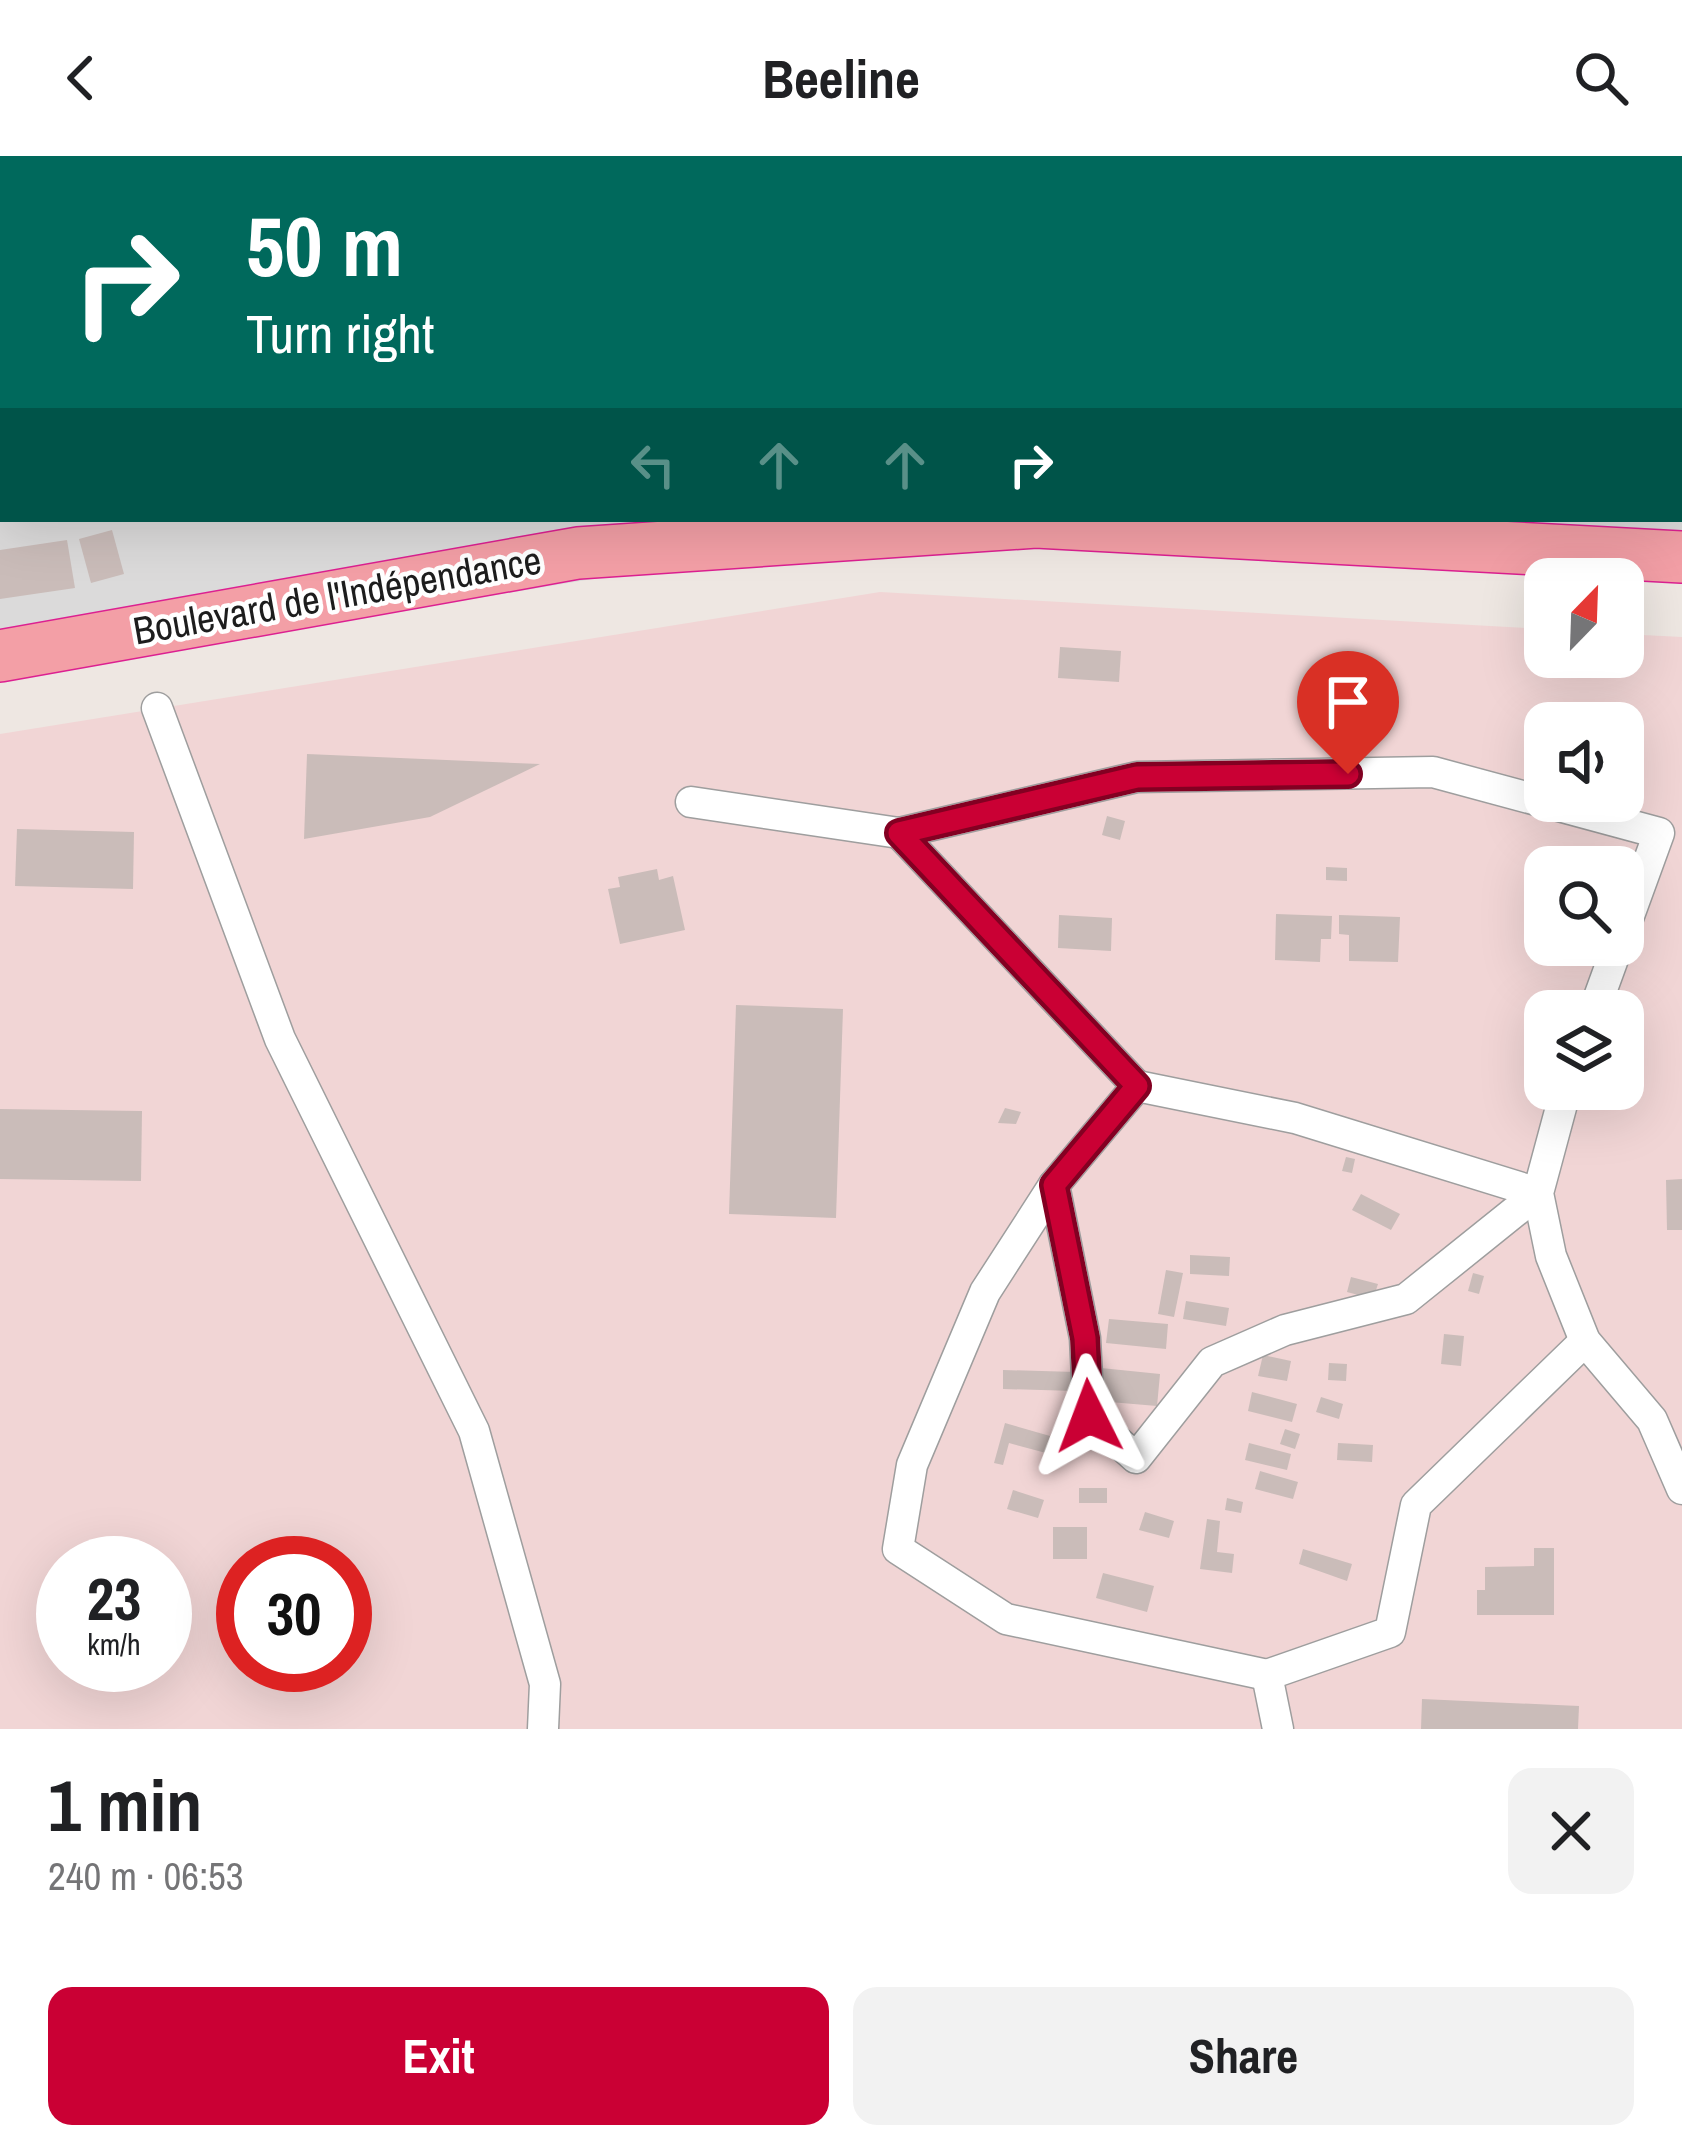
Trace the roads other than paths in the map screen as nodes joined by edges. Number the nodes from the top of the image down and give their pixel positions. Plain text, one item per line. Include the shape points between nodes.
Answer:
1 (653, 522) edge
2 (578, 553) junction
3 (1682, 557) edge
4 (0, 656) edge
5 (157, 708) dead end
6 (691, 802) dead end
7 (899, 833) junction
8 (1644, 874) edge
9 (1137, 1086) junction
10 (1560, 1110) edge
11 (1054, 1185) junction
12 (1538, 1193) junction
13 (1585, 1341) junction
14 (1682, 1490) edge
15 (1267, 1675) junction
16 (543, 1729) edge
17 (1278, 1729) edge

1 - 2 street
2 - 3 highway, Boulevard de l'Indépendance via 1036,522
2 - 4 highway, Boulevard de l'Indépendance
5 - 16 street via 280,1039 474,1431 544,1684
6 - 7 street
7 - 8 street via 1137,777 1433,772 1659,833
7 - 9 street
9 - 11 street
9 - 12 street via 1295,1118
10 - 12 street
11 - 12 street via 1085,1338 1089,1416 1136,1458 1212,1363 1285,1330 1406,1299
11 - 15 street via 967,1335 912,1466 898,1549 1006,1619
12 - 13 street via 1551,1256
13 - 14 street via 1652,1420
13 - 15 street via 1417,1504 1390,1632
15 - 17 street

